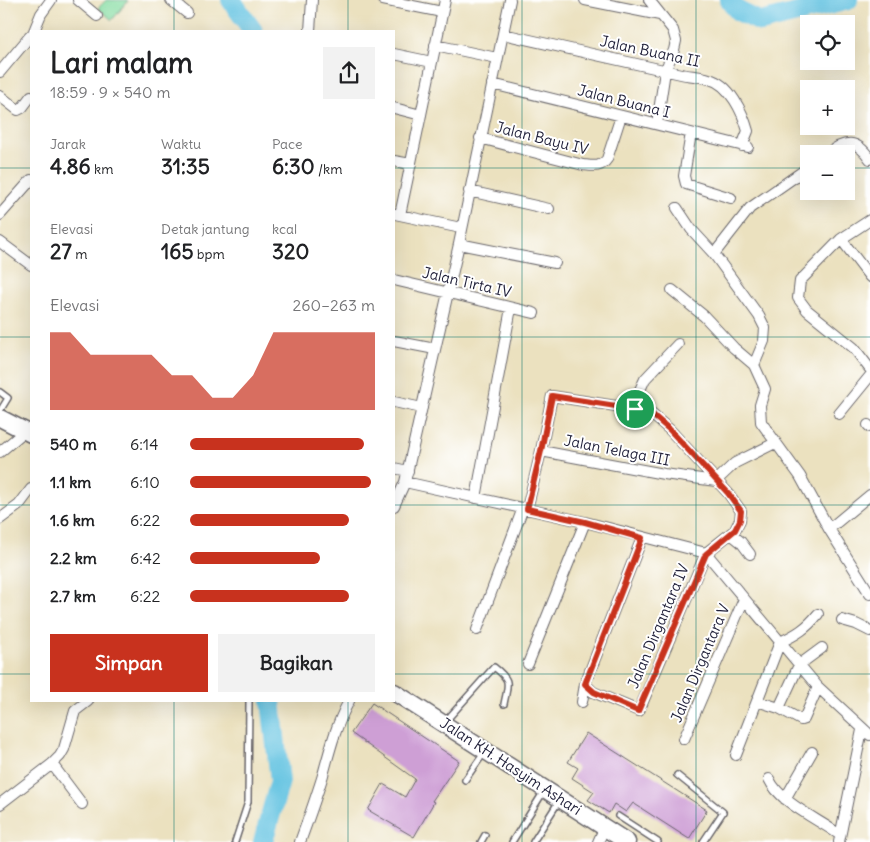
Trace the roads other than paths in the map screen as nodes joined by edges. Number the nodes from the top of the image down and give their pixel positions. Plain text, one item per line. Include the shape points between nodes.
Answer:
1 (51, 0) edge
2 (78, 0) edge
3 (171, 0) edge
4 (312, 0) edge
5 (445, 0) edge
6 (510, 0) edge
7 (585, 0) edge
8 (649, 0) edge
9 (390, 1) edge
10 (442, 12) junction
11 (187, 13) dead end
12 (660, 15) junction
13 (98, 16) dead end
14 (34, 30) edge
15 (310, 30) edge
16 (502, 34) junction
17 (30, 36) edge
18 (435, 45) junction
19 (395, 54) edge
20 (497, 58) junction
21 (432, 62) junction
22 (665, 71) junction
23 (0, 72) edge
24 (492, 84) junction
25 (0, 96) edge
26 (30, 97) edge
27 (395, 108) edge
28 (421, 115) junction
29 (621, 116) junction
30 (656, 124) junction
31 (691, 133) junction
32 (480, 138) junction
33 (840, 145) edge
34 (746, 146) joint
35 (870, 159) edge
36 (395, 161) edge
37 (411, 164) junction
38 (800, 173) edge
39 (30, 181) edge
40 (469, 191) junction
41 (731, 198) dead end
42 (677, 208) dead end
43 (549, 209) dead end
44 (0, 215) edge
45 (397, 215) edge
46 (870, 220) edge
47 (461, 228) junction
48 (841, 239) junction
49 (0, 242) edge
50 (459, 244) junction
51 (714, 254) junction
52 (556, 263) dead end
53 (30, 264) edge
54 (870, 277) edge
55 (395, 280) edge
56 (672, 290) dead end
57 (448, 293) junction
58 (512, 308) junction
59 (534, 313) dead end
60 (395, 341) edge
61 (678, 344) dead end
62 (435, 349) junction
63 (754, 365) junction
64 (870, 369) edge
65 (870, 376) edge
66 (0, 392) edge
67 (395, 402) edge
68 (422, 408) junction
69 (635, 409) junction
70 (839, 414) dead end
71 (0, 417) edge
72 (29, 431) edge
73 (775, 442) junction
74 (541, 451) junction
75 (0, 452) edge
76 (395, 468) edge
77 (408, 471) junction
78 (716, 481) junction
79 (406, 482) junction
80 (30, 490) edge
81 (870, 495) edge
82 (476, 498) junction
83 (395, 504) edge
84 (525, 508) junction
85 (0, 519) edge
86 (585, 522) junction
87 (829, 529) junction
88 (731, 534) junction
89 (642, 538) junction
90 (706, 554) junction
91 (750, 554) dead end
92 (870, 594) edge
93 (744, 599) junction
94 (818, 614) dead end
95 (842, 620) dead end
96 (476, 630) dead end
97 (870, 631) edge
98 (780, 642) junction
99 (822, 648) dead end
100 (528, 664) dead end
101 (799, 665) junction
102 (585, 684) junction
103 (818, 687) junction
104 (395, 693) edge
105 (757, 700) junction
106 (87, 702) edge
107 (249, 702) edge
108 (348, 702) edge
109 (582, 702) dead end
110 (504, 704) dead end
111 (779, 708) junction
112 (443, 723) junction
113 (866, 732) edge
114 (684, 739) dead end
115 (486, 750) junction
116 (812, 752) dead end
117 (736, 755) dead end
118 (52, 764) junction
119 (677, 775) dead end
120 (769, 779) dead end
121 (465, 780) dead end
122 (545, 789) junction
123 (785, 798) junction
124 (561, 799) junction
125 (0, 804) edge
126 (82, 804) dead end
127 (618, 816) dead end
128 (624, 820) junction
129 (485, 836) dead end
130 (611, 836) edge
131 (839, 838) edge
132 (235, 842) edge
133 (300, 842) edge
134 (481, 842) edge
135 (512, 842) edge
136 (533, 842) edge
137 (658, 842) edge
138 (703, 842) edge

1 - 14 street
2 - 13 street
3 - 11 street
4 - 15 street
5 - 10 street
6 - 16 street
7 - 12 street
8 - 12 street
9 - 10 street
10 - 18 street
12 - 22 street via 673,30 676,41
16 - 20 street
16 - 22 street, Jalan Buana II
17 - 23 street
18 - 20 street
18 - 21 street
19 - 21 street
20 - 24 street
21 - 28 street
22 - 30 street
22 - 34 street, Jalan Buana II via 711,79 729,92 745,120 748,131
24 - 29 street, Jalan Buana I
24 - 32 street
25 - 26 street via 18,110
27 - 28 street
28 - 37 street
29 - 30 street, Jalan Buana I
29 - 32 street, Jalan Bayu IV via 607,159 595,167
30 - 31 street, Jalan Buana I
31 - 34 street, Jalan Buana I
31 - 41 street via 684,176 686,184
32 - 40 street
33 - 35 street via 854,143
36 - 37 street
37 - 45 street
38 - 51 street via 750,208
39 - 44 street
40 - 43 street
40 - 47 street
42 - 51 street
45 - 47 street
46 - 48 street
47 - 50 street
48 - 54 street
48 - 64 street via 800,281 798,298 807,310 854,348
49 - 53 street
50 - 52 street
50 - 57 street
51 - 63 street via 765,328 764,341
55 - 57 street, Jalan Tirta IV
56 - 63 street
57 - 58 street, Jalan Tirta IV
57 - 62 street
58 - 59 street, Jalan Tirta IV
58 - 82 street
60 - 62 street
61 - 69 street via 646,379
62 - 68 street
63 - 73 street via 765,389 760,405 761,422
65 - 70 street
66 - 71 lane via 8,398
67 - 68 street
68 - 77 street
69 - 74 street via 552,396
69 - 78 street via 648,411 670,430
71 - 72 main road
72 - 75 street
73 - 78 street via 735,463
73 - 87 street via 800,476
74 - 78 street, Jalan Telaga III
74 - 84 street
76 - 77 street
77 - 79 street
78 - 88 street via 741,511 740,520
79 - 82 street
79 - 83 street
80 - 85 street via 19,505
81 - 87 street
82 - 84 street
84 - 86 street
84 - 96 street
86 - 89 street
86 - 100 street
87 - 92 street
88 - 90 street
88 - 91 street
89 - 90 street
89 - 102 street
90 - 93 street
90 - 102 street, Jalan Dirgantara IV via 638,711 594,692
93 - 98 street
93 - 114 street, Jalan Dirgantara V
94 - 98 street via 800,633
95 - 97 street
98 - 101 street
98 - 105 street
99 - 101 street
101 - 103 street
101 - 111 street
102 - 109 street
103 - 111 street via 804,719
103 - 113 street
104 - 112 main road, Jalan KH. Hasyim Ashari
105 - 111 street
105 - 117 street
106 - 118 street via 75,711 64,749
107 - 132 lane via 248,802
108 - 133 street via 339,720
110 - 112 lane via 508,683 506,676 494,667
112 - 115 main road, Jalan KH. Hasyim Ashari
113 - 131 street
115 - 121 lane
115 - 122 main road, Jalan KH. Hasyim Ashari
116 - 123 street
118 - 125 street
118 - 126 street
119 - 138 lane via 723,812
120 - 123 street
122 - 124 main road, Jalan KH. Hasyim Ashari
122 - 135 lane
123 - 131 street
124 - 130 main road, Jalan KH. Hasyim Ashari
124 - 136 lane
127 - 128 lane
128 - 130 lane
128 - 137 lane
129 - 134 lane

